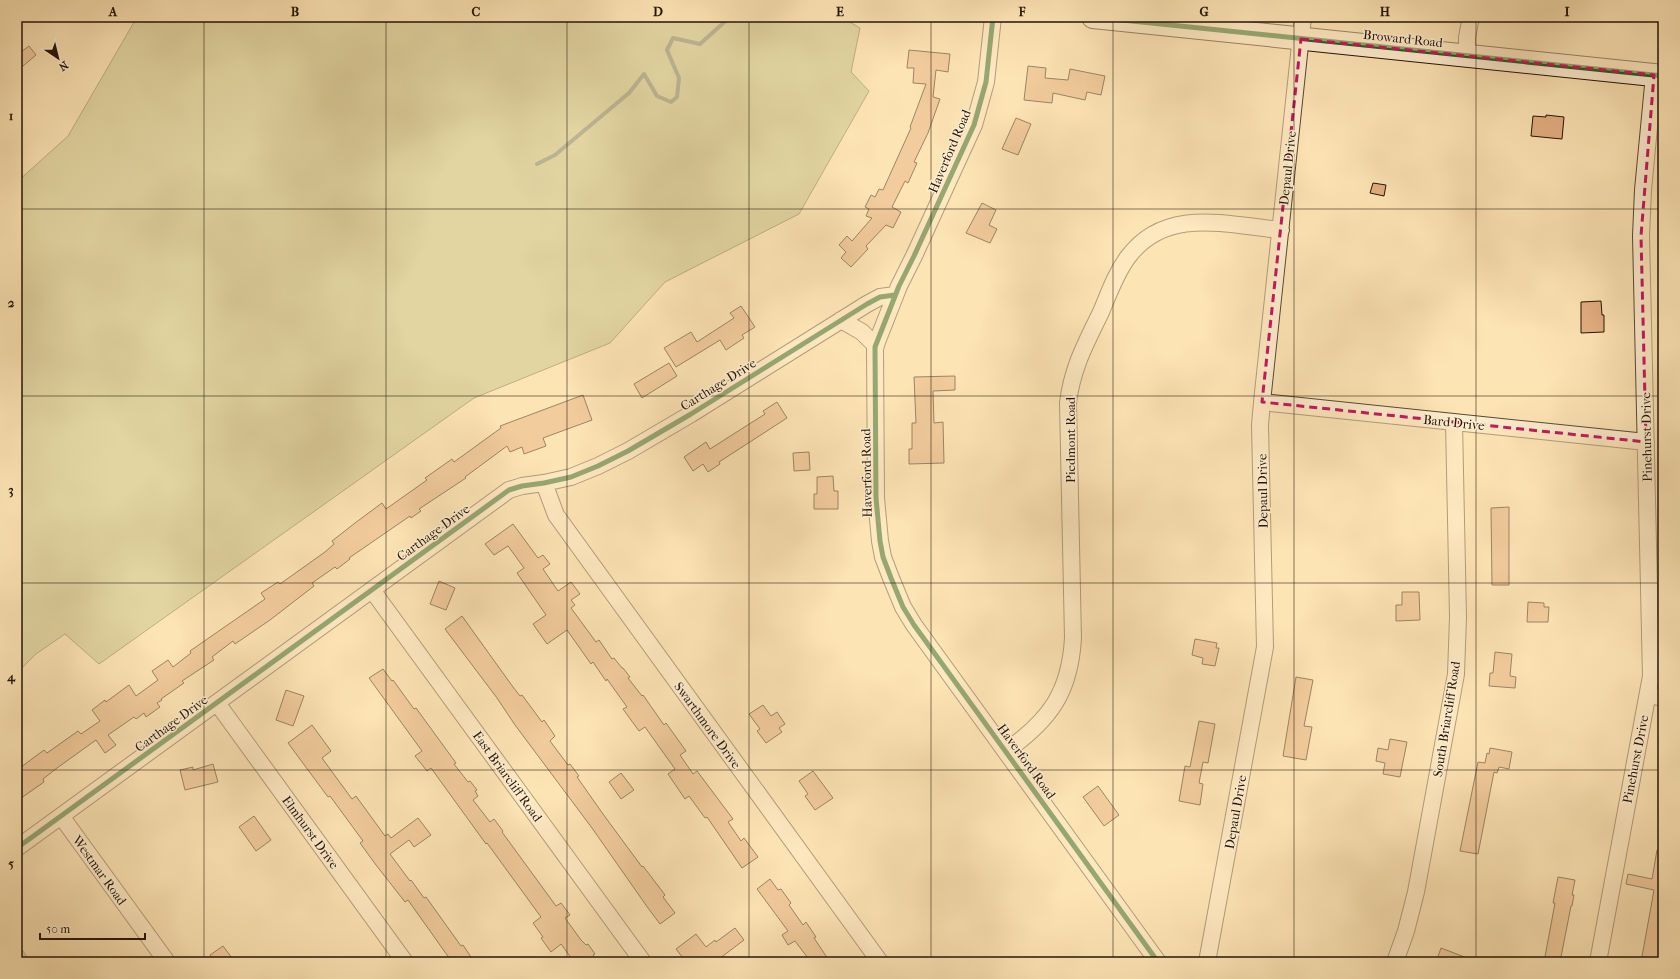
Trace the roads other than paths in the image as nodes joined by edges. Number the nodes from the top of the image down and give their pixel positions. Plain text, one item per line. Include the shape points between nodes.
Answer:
1 (993, 17) edge
2 (1093, 17) edge
3 (1303, 17) edge
4 (1470, 17) edge
5 (1301, 39) junction
6 (1467, 56) junction
7 (1659, 76) edge
8 (1281, 230) junction
9 (895, 295) junction
10 (841, 320) junction
11 (876, 346) junction
12 (1262, 402) junction
13 (1454, 422) junction
14 (1646, 442) junction
15 (544, 483) junction
16 (372, 590) junction
17 (1656, 697) edge
18 (217, 703) junction
19 (1006, 751) junction
20 (61, 816) junction
21 (17, 848) edge
22 (167, 962) edge
23 (405, 962) edge
24 (643, 962) edge
25 (880, 962) edge
26 (1158, 962) edge
27 (1207, 962) edge
28 (1395, 962) edge
29 (1598, 962) edge

1 - 9 street, Haverford Road via 986,82 974,125
2 - 5 main road, Broward Road
3 - 5 street, Depaul Drive
4 - 6 street
5 - 6 main road, Broward Road
5 - 8 street, Depaul Drive
6 - 7 main road, Broward Road
7 - 14 street, Pinehurst Drive via 1643,190 1641,236
8 - 12 street, Depaul Drive
8 - 19 street, Piedmont Road via 1186,222 1171,226 1145,239 1121,268 1077,362 1068,403 1072,661 1060,696 1050,713
9 - 10 street, Carthage Drive via 880,297
9 - 11 street, Haverford Road
10 - 11 street via 862,332
10 - 15 street, Carthage Drive via 628,451 598,466
11 - 19 street, Haverford Road via 876,498 883,558 901,602 914,625
12 - 13 street, Bard Drive
12 - 27 street, Depaul Drive via 1260,425 1265,647
13 - 14 street, Bard Drive
13 - 28 street, South Briarcliff Road via 1458,617 1456,674 1416,892
14 - 17 street, Pinehurst Drive via 1651,676
15 - 16 street, Carthage Drive via 509,490
15 - 25 street, Swarthmore Drive via 556,515
16 - 18 street, Carthage Drive
16 - 24 street, East Briarcliff Road
17 - 29 street, Pinehurst Drive via 1642,721
18 - 20 street, Carthage Drive
18 - 23 street, Elmhurst Drive
19 - 26 street, Haverford Road
20 - 21 street, Carthage Drive
20 - 22 street, Westmar Road

